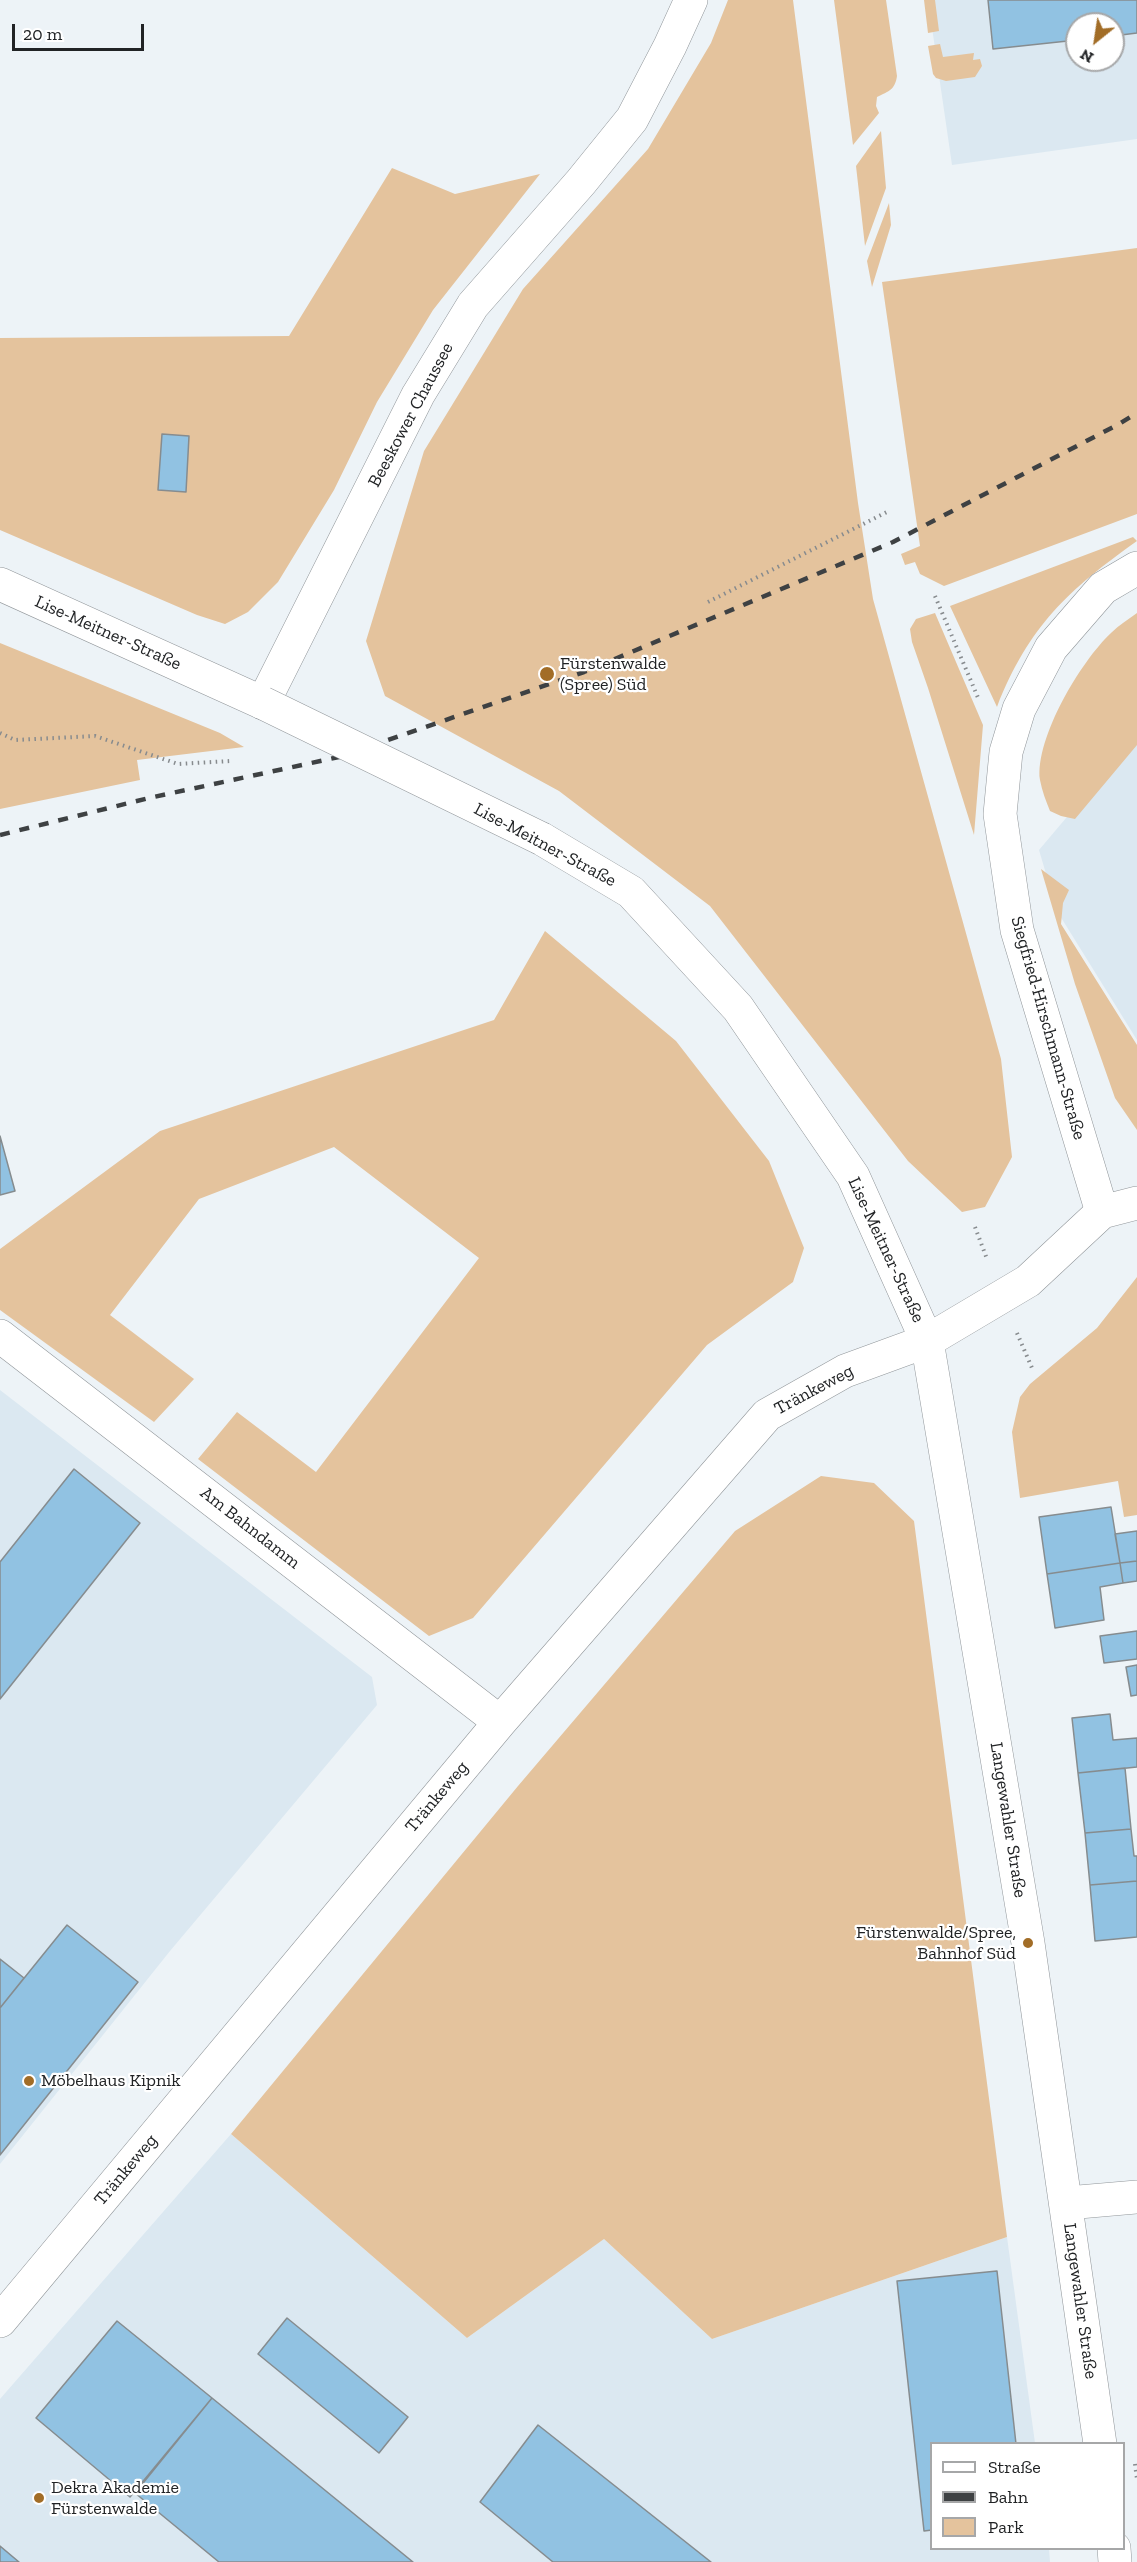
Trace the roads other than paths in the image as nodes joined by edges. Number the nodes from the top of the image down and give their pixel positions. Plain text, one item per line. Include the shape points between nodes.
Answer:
1 (691, 0) edge
2 (1137, 568) edge
3 (0, 584) edge
4 (263, 703) junction
5 (1137, 1203) edge
6 (1102, 1212) junction
7 (0, 1336) edge
8 (927, 1341) junction
9 (500, 1722) junction
10 (1137, 2197) edge
11 (1067, 2203) junction
12 (0, 2321) edge
13 (1100, 2442) edge

1 - 4 street, Beeskower Chaussee via 632,118 473,305 418,395
2 - 6 street, Siegfried-Hirschmann-Straße via 1103,588 1051,648 1019,709 1006,752 999,814 1017,930
3 - 4 street, Lise-Meitner-Straße
4 - 8 street, Lise-Meitner-Straße, bridge via 542,839 631,892 738,1008 854,1176
5 - 6 street
6 - 8 street, Tränkeweg via 1028,1281
7 - 9 street, Am Bahndamm
8 - 9 street, Tränkeweg via 845,1371 767,1415
8 - 11 street, Langewahler Straße via 1028,1943
9 - 12 street, Tränkeweg
10 - 11 street
11 - 13 street, Langewahler Straße

